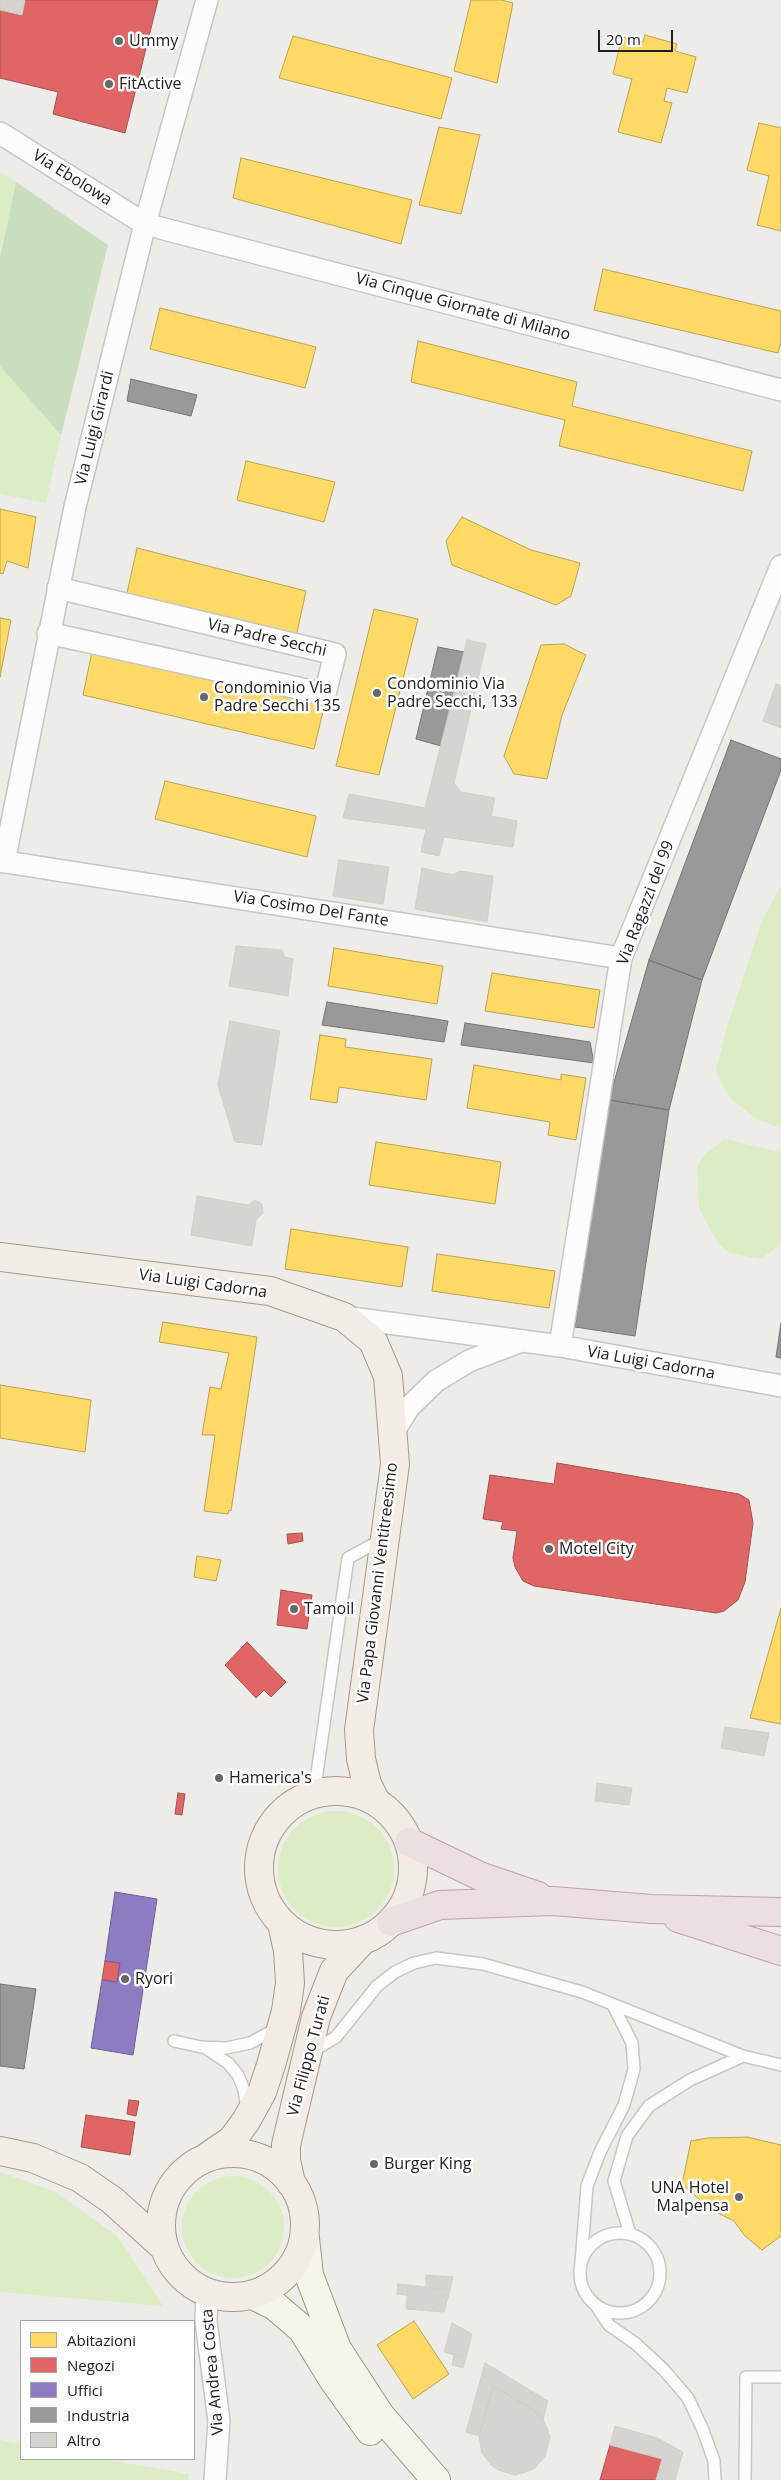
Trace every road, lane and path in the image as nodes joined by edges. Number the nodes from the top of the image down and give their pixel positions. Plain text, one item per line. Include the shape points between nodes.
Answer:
1 (207, 0) edge
2 (0, 133) edge
3 (145, 224) junction
4 (781, 390) edge
5 (781, 566) edge
6 (58, 588) junction
7 (48, 633) junction
8 (2, 861) edge
9 (621, 958) junction
10 (0, 1257) edge
11 (344, 1317) junction
12 (521, 1341) junction
13 (560, 1346) junction
14 (781, 1386) edge
15 (393, 1433) junction
16 (385, 1538) junction
17 (314, 1794) junction
18 (376, 1802) junction
19 (409, 1842) junction
20 (553, 1901) junction
21 (651, 1909) junction
22 (781, 1912) edge
23 (391, 1922) junction
24 (282, 1923) junction
25 (781, 1932) edge
26 (363, 1940) junction
27 (781, 1951) edge
28 (613, 2005) junction
29 (282, 2025) junction
30 (174, 2041) dead end
31 (201, 2047) junction
32 (307, 2054) junction
33 (743, 2056) junction
34 (781, 2065) edge
35 (246, 2121) junction
36 (0, 2151) edge
37 (206, 2158) junction
38 (291, 2183) junction
39 (630, 2234) junction
40 (305, 2238) junction
41 (164, 2247) junction
42 (581, 2262) junction
43 (207, 2293) junction
44 (252, 2295) junction
45 (596, 2306) junction
46 (781, 2377) edge
47 (215, 2480) edge
48 (413, 2480) edge
49 (436, 2480) edge
50 (715, 2480) edge
51 (745, 2480) edge

1 - 3 street, Via Luigi Girardi
2 - 3 street, Via Ebolowa
3 - 4 street, Via Cinque Giornate di Milano
3 - 6 street, Via Luigi Girardi
5 - 9 street, Via Ragazzi del 99
6 - 7 street, Via Luigi Girardi
6 - 7 street, Via Padre Secchi via 336,654 325,694
7 - 8 street, Via Luigi Girardi
8 - 9 street, Via Cosimo Del Fante
9 - 13 street, Via Ragazzi del 99
10 - 11 main road, Via Luigi Cadorna via 270,1292
11 - 12 street, Via Luigi Cadorna
11 - 15 main road, Via Papa Giovanni Ventitreesimo via 373,1341 388,1376
12 - 13 street, Via Luigi Cadorna
12 - 15 street, Via Luigi Cadorna via 469,1361 436,1381 409,1407
13 - 14 street, Via Luigi Cadorna
15 - 16 main road, Via Papa Giovanni Ventitreesimo via 395,1464
16 - 17 lane via 348,1558
16 - 18 main road, Via Papa Giovanni Ventitreesimo via 358,1730 367,1784
17 - 18 main road via 336,1790 356,1793
17 - 24 main road via 294,1803 277,1819 265,1838 260,1860 261,1883 268,1904
18 - 19 main road via 396,1819
19 - 20 highway via 482,1877
19 - 23 main road via 412,1884 404,1905
20 - 21 highway
20 - 23 highway via 440,1905
21 - 22 highway
21 - 25 highway
21 - 27 highway
23 - 26 main road
24 - 26 main road via 299,1936 320,1944 342,1945
24 - 29 main road, Via Filippo Turati via 290,1983
26 - 32 main road, Via Filippo Turati via 343,1959 328,1982
28 - 32 lane via 582,1992 483,1964 436,1958 395,1972 377,1986 336,2037
28 - 33 lane
28 - 42 lane via 632,2044 634,2069 624,2105 587,2186
29 - 31 lane via 261,2038 238,2046
29 - 35 main road, Via Filippo Turati via 262,2092
30 - 31 lane
31 - 35 lane via 228,2062 238,2075 247,2105
32 - 38 main road, Via Filippo Turati via 286,2145
33 - 34 lane
33 - 39 lane via 690,2080 648,2106 627,2136 614,2181
35 - 37 main road, Via Filippo Turati via 232,2140
36 - 41 main road via 33,2158 80,2178 112,2200
37 - 38 main road via 230,2153 254,2156 275,2167
37 - 41 main road via 185,2171 170,2190 161,2214
38 - 40 main road via 302,2204
39 - 42 lane via 605,2235 590,2246
39 - 45 lane via 652,2248 658,2260 660,2272 656,2289 645,2304 634,2311 608,2312
40 - 44 main road via 301,2254 290,2269 273,2285
40 - 49 main road via 309,2275 337,2349 380,2415
41 - 43 main road via 170,2261 186,2280
42 - 45 lane via 582,2287
43 - 44 main road via 230,2297
43 - 47 street, Via Andrea Costa via 206,2321 219,2421
44 - 48 main road via 274,2306 302,2329 366,2427
45 - 50 lane via 609,2325 657,2363 688,2398 714,2461
46 - 51 lane via 746,2377

